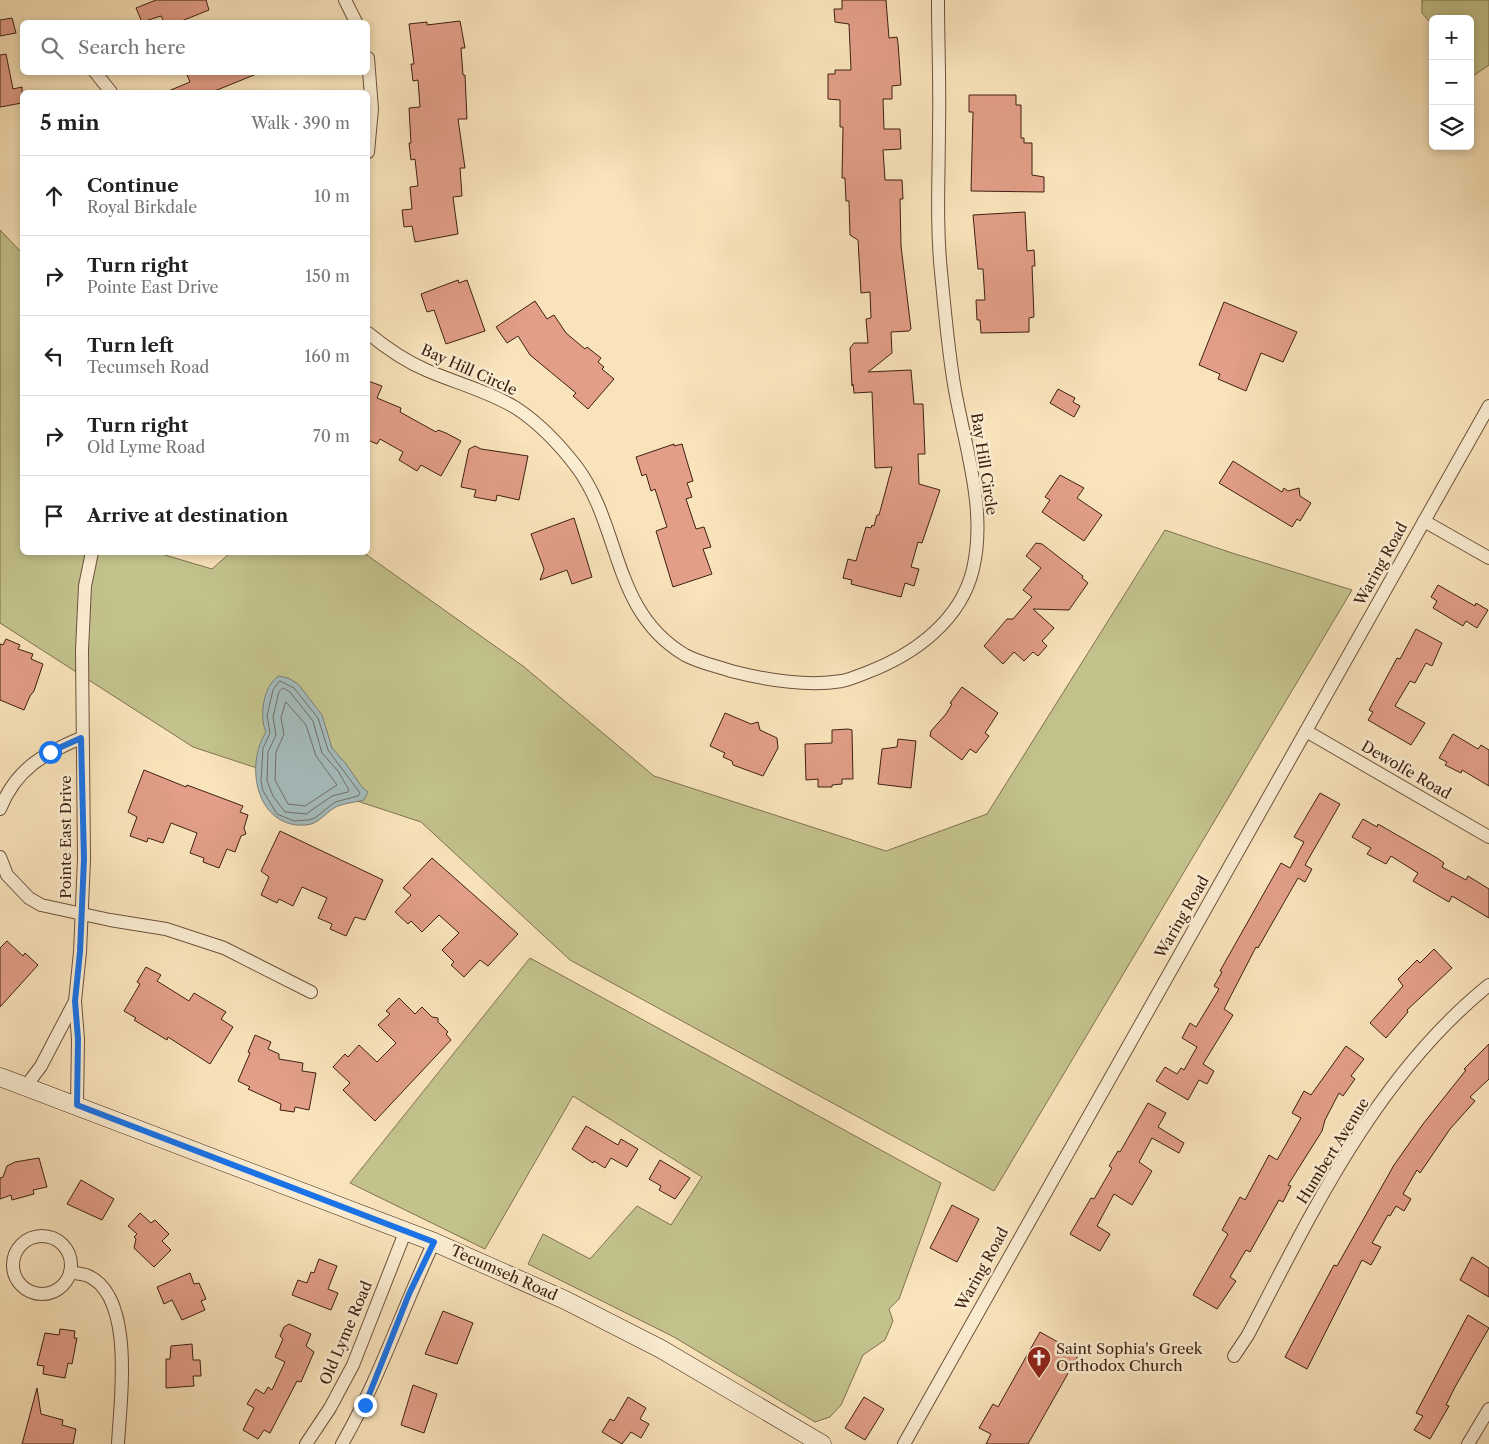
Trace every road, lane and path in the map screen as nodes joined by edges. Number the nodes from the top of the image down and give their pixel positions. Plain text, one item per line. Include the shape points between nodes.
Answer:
1 (345, 0) edge
2 (938, 0) edge
3 (355, 20) edge
4 (97, 75) edge
5 (369, 75) edge
6 (109, 90) edge
7 (370, 130) edge
8 (370, 335) edge
9 (1489, 406) edge
10 (1424, 521) junction
11 (91, 555) edge
12 (1489, 558) edge
13 (1306, 731) junction
14 (81, 738) junction
15 (0, 809) edge
16 (1489, 837) edge
17 (0, 857) edge
18 (82, 914) junction
19 (1489, 985) edge
20 (311, 992) dead end
21 (75, 1001) junction
22 (0, 1077) edge
23 (26, 1086) junction
24 (77, 1105) junction
25 (406, 1230) junction
26 (434, 1242) junction
27 (70, 1272) junction
28 (1234, 1356) dead end
29 (1489, 1409) edge
30 (118, 1444) edge
31 (306, 1444) edge
32 (342, 1444) edge
33 (822, 1444) edge
34 (904, 1444) edge
35 (1468, 1444) edge

1 - 3 street
2 - 8 street, Bay Hill Circle via 940,268 954,385 977,504 978,540 973,571 964,593 942,625 917,648 890,664 845,680 817,683 755,677 701,663 685,655 653,629 630,596 596,500 578,468 548,433 494,396 423,369
4 - 6 street
5 - 7 street
9 - 10 street, Waring Road
10 - 12 street
10 - 13 street, Waring Road
11 - 14 street, Pointe East Drive via 83,622
13 - 16 street, Dewolfe Road
13 - 34 street, Waring Road
14 - 15 street via 30,764 12,785
14 - 18 street, Pointe East Drive
17 - 18 street via 7,875 29,898 41,905
18 - 20 street via 166,929 224,948
18 - 21 street, Pointe East Drive
19 - 28 street, Humbert Avenue via 1461,1009 1419,1054 1366,1124 1325,1190
21 - 23 street, Pointe East Drive via 41,1066
21 - 24 street, Pointe East Drive
22 - 23 street, Tecumseh Road
23 - 24 street, Tecumseh Road
24 - 25 street, Tecumseh Road
25 - 26 street, Tecumseh Road
25 - 31 street, Old Lyme Road via 353,1365
26 - 32 street via 409,1294 365,1405
26 - 33 street, Tecumseh Road via 565,1300 661,1350
27 - 27 street via 67,1250 49,1237 27,1241 18,1248 14,1259 17,1281 35,1294 57,1290
27 - 30 street via 86,1276 100,1285 113,1304 122,1336
29 - 35 street

